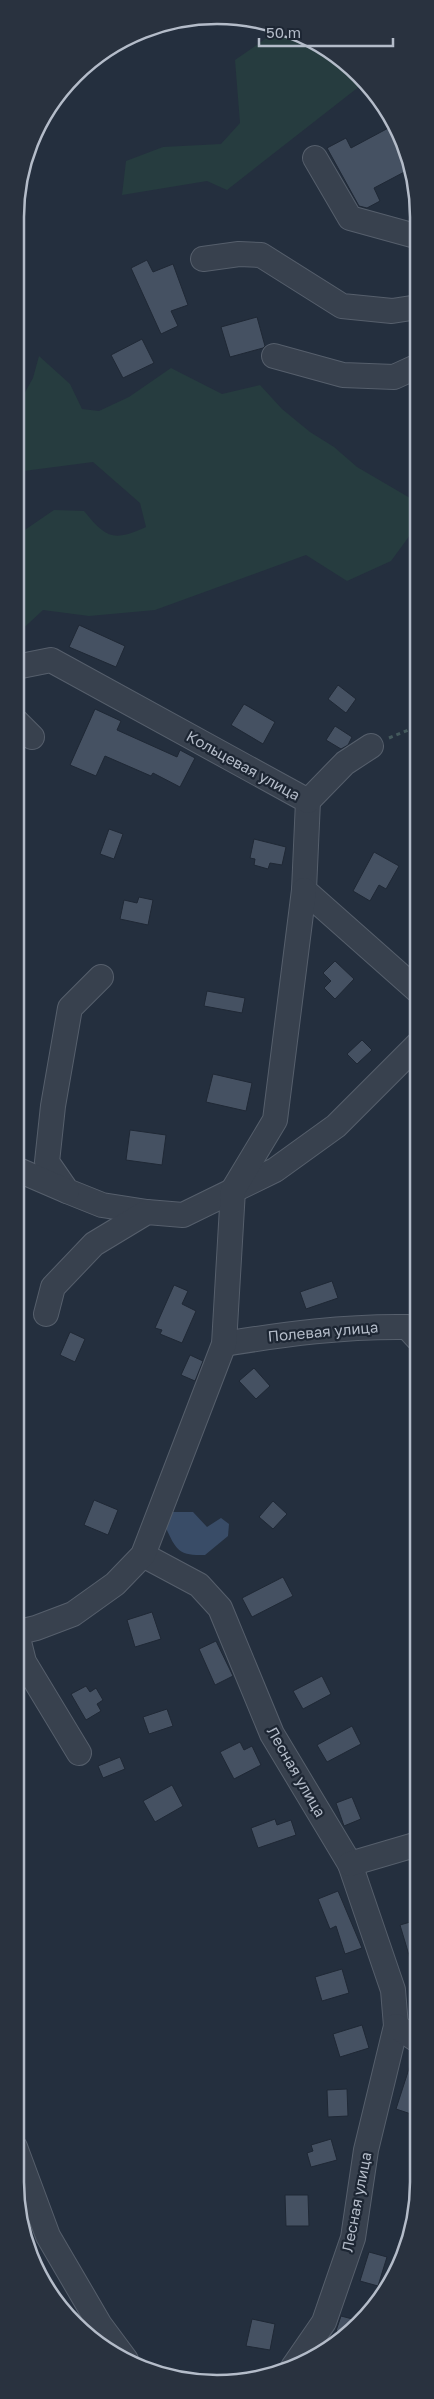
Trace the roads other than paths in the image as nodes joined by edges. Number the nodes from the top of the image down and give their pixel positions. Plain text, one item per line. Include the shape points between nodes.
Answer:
1 (315, 158) dead end
2 (410, 235) edge
3 (203, 259) dead end
4 (410, 308) edge
5 (274, 356) dead end
6 (410, 370) edge
7 (24, 665) edge
8 (371, 746) road end
9 (308, 801) junction
10 (304, 890) junction
11 (101, 977) dead end
12 (410, 984) edge
13 (410, 1052) edge
14 (24, 1172) edge
15 (233, 1190) junction
16 (67, 1191) junction
17 (147, 1212) junction
18 (46, 1314) dead end
19 (410, 1330) edge
20 (224, 1344) junction
21 (143, 1555) junction
22 (24, 1630) edge
23 (24, 1662) edge
24 (79, 1753) dead end
25 (410, 1846) edge
26 (350, 1864) junction
27 (396, 2026) junction
28 (410, 2035) edge
29 (24, 2171) edge
30 (116, 2347) edge
31 (301, 2356) edge

1 - 2 street via 350,218
3 - 4 street via 238,254 261,255 342,306 392,311
5 - 6 street via 343,375 394,377
7 - 9 street, Кольцевая улица via 51,660
8 - 9 street via 346,763
9 - 10 street, Кольцевая улица
10 - 12 street
10 - 15 street, Кольцевая улица via 275,1120
11 - 16 street via 70,1008 53,1106 47,1162
13 - 15 street via 336,1126 275,1170
14 - 16 street
15 - 17 street via 183,1215
15 - 20 street
16 - 17 street via 102,1205
17 - 18 street via 94,1244 53,1287
19 - 20 street, Полевая улица via 407,1327 370,1327 294,1332
20 - 21 street
21 - 22 street via 114,1584 73,1614
21 - 26 street, Лесная улица via 199,1585 220,1608 272,1734
23 - 24 street
25 - 26 street
26 - 27 street, Лесная улица via 393,1990
27 - 28 street
27 - 31 street, Лесная улица via 366,2150 353,2238 324,2322
29 - 30 street via 48,2236

